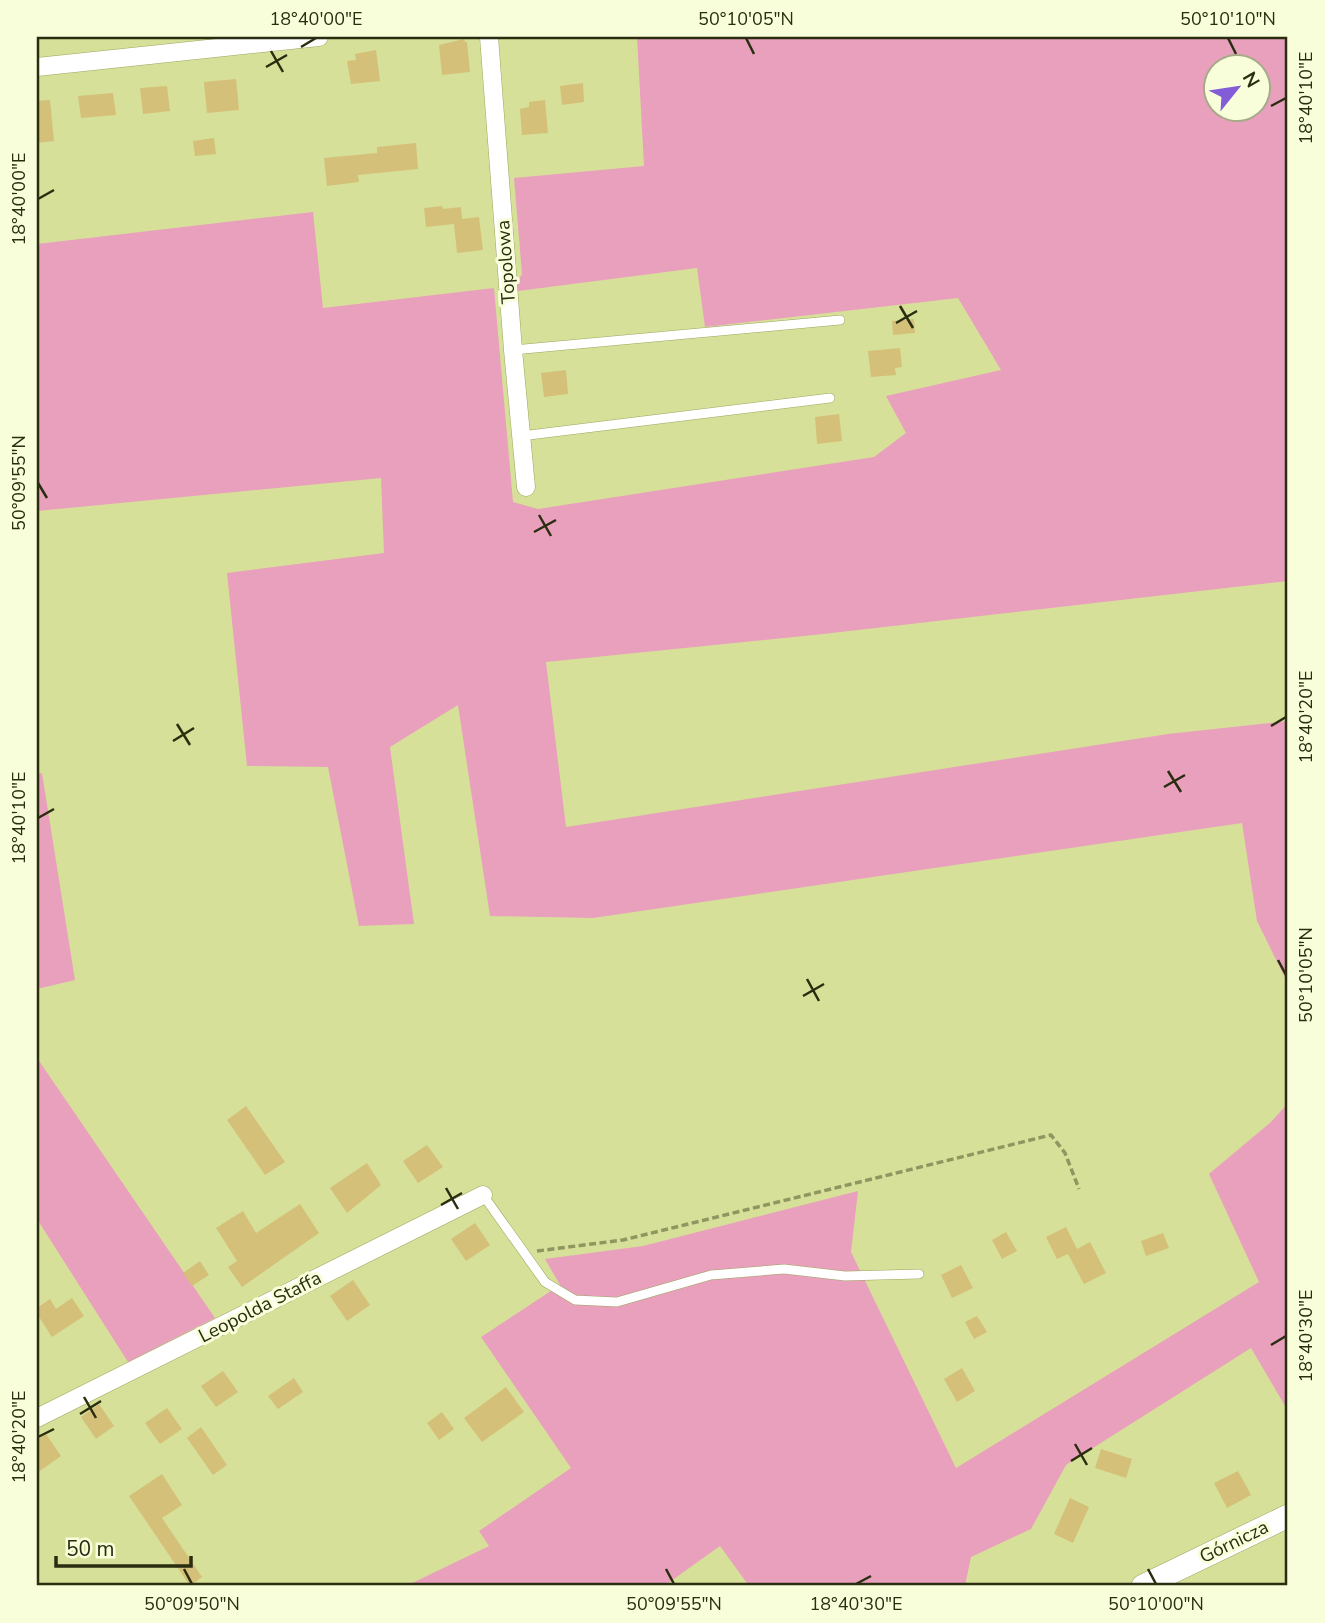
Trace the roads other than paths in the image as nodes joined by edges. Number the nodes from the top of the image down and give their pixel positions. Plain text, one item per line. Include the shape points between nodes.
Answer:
1 (319, 37) edge
2 (489, 37) edge
3 (37, 67) edge
4 (841, 320) dead end
5 (513, 350) junction
6 (830, 398) dead end
7 (521, 436) junction
8 (526, 487) dead end
9 (484, 1195) joint
10 (919, 1274) dead end
11 (37, 1418) edge
12 (1288, 1516) edge
13 (1145, 1586) edge

1 - 3 street
2 - 5 street, Topolowa
4 - 5 lane
5 - 7 street, Topolowa
6 - 7 lane
7 - 8 street, Topolowa
9 - 10 lane via 545,1282 575,1300 617,1302 711,1275 784,1269 845,1276
9 - 11 street, Leopolda Staffa
12 - 13 street, Górnicza

